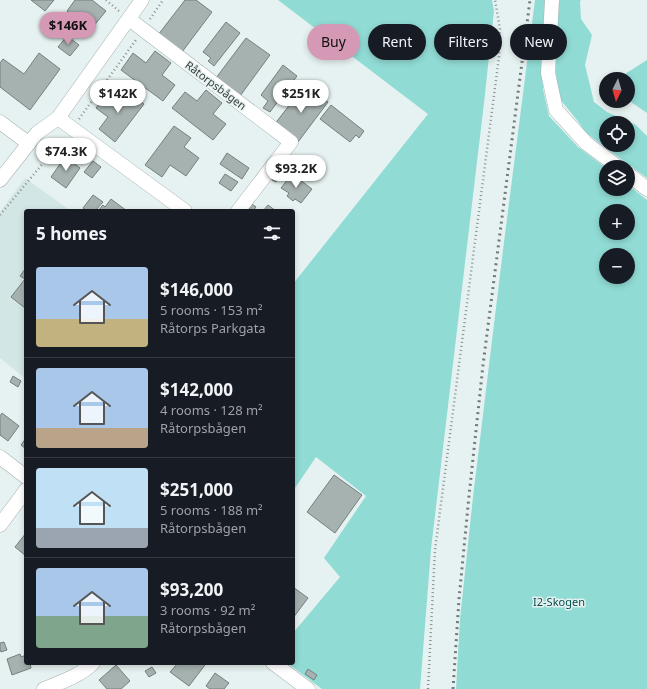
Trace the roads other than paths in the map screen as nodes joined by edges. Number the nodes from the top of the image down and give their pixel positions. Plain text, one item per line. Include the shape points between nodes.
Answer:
1 (142, 0) edge
2 (552, 0) edge
3 (129, 19) junction
4 (58, 118) junction
5 (0, 122) edge
6 (28, 144) junction
7 (609, 160) edge
8 (0, 180) edge
9 (635, 180) edge
10 (647, 189) edge
11 (182, 209) edge
12 (240, 209) edge
13 (0, 457) edge
14 (24, 475) edge
15 (24, 493) edge
16 (0, 525) edge
17 (90, 665) edge
18 (276, 665) edge
19 (71, 684) edge
20 (44, 689) edge
21 (308, 689) edge

1 - 3 street
2 - 7 street via 548,73 556,110 586,143
3 - 4 street
3 - 12 street, Råtorpsbågen via 291,142
4 - 6 street via 37,133
4 - 11 street
5 - 6 street
6 - 8 street
9 - 10 street
13 - 14 street
15 - 16 street
17 - 19 street
18 - 21 street
19 - 20 street

